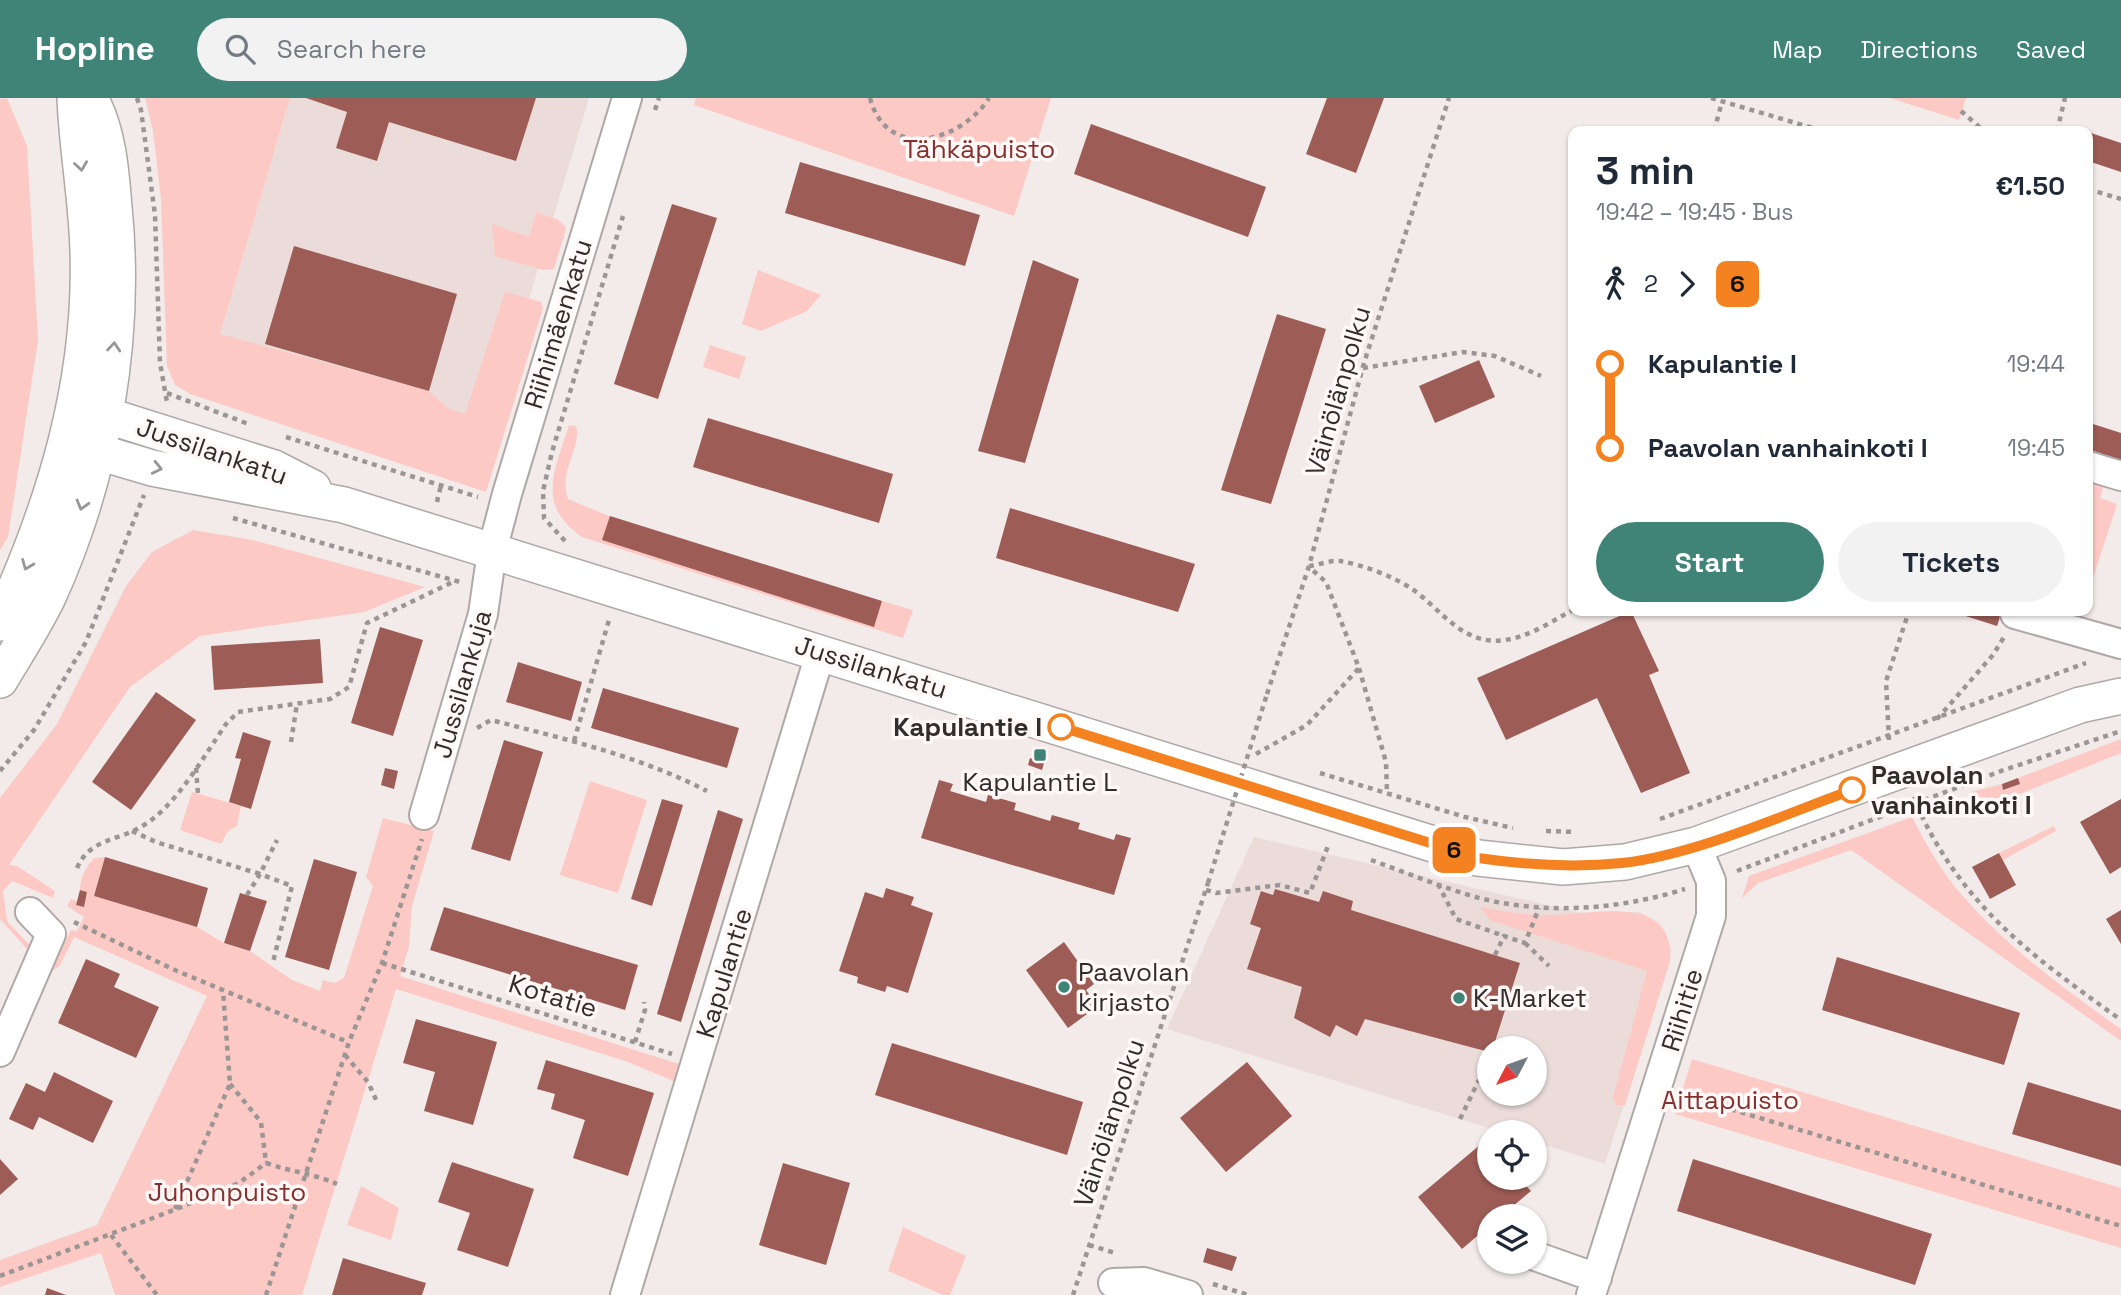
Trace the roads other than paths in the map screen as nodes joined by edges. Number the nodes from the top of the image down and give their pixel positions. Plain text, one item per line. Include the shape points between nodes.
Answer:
1 (75, 98) edge
2 (90, 98) edge
3 (627, 98) edge
4 (91, 410) junction
5 (83, 447) junction
6 (2093, 468) edge
7 (2121, 476) edge
8 (344, 505) junction
9 (492, 551) junction
10 (2022, 616) edge
11 (0, 623) edge
12 (2121, 644) edge
13 (821, 651) junction
14 (0, 680) edge
15 (2121, 696) edge
16 (424, 815) road end
17 (1696, 845) junction
18 (30, 912) dead end
19 (0, 1052) edge
20 (1547, 1262) edge
21 (1113, 1283) dead end
22 (1594, 1286) edge
23 (625, 1295) edge
24 (1188, 1295) edge

1 -> 4 main road via 88,254 83,359
4 -> 2 main road via 117,316 116,227 105,136
3 - 9 street, Riihimäenkatu
4 - 5 main road
4 - 8 main road, Jussilankatu via 274,468
5 -> 8 main road, Jussilankatu via 152,468
5 -> 11 main road
5 -> 14 main road via 80,513 48,597
6 - 7 street
8 - 9 main road, Jussilankatu
9 - 13 main road, Jussilankatu via 567,553
9 - 16 street, Jussilankuja via 483,614
10 - 12 street
13 - 17 main road, Jussilankatu via 1478,858 1563,867 1625,862
13 - 23 street, Kapulantie
15 - 17 main road, Jussilankatu via 2080,705
17 - 22 street, Riihitie via 1712,881 1711,916
18 - 19 street via 51,933
20 - 22 street
21 - 24 street via 1144,1282

